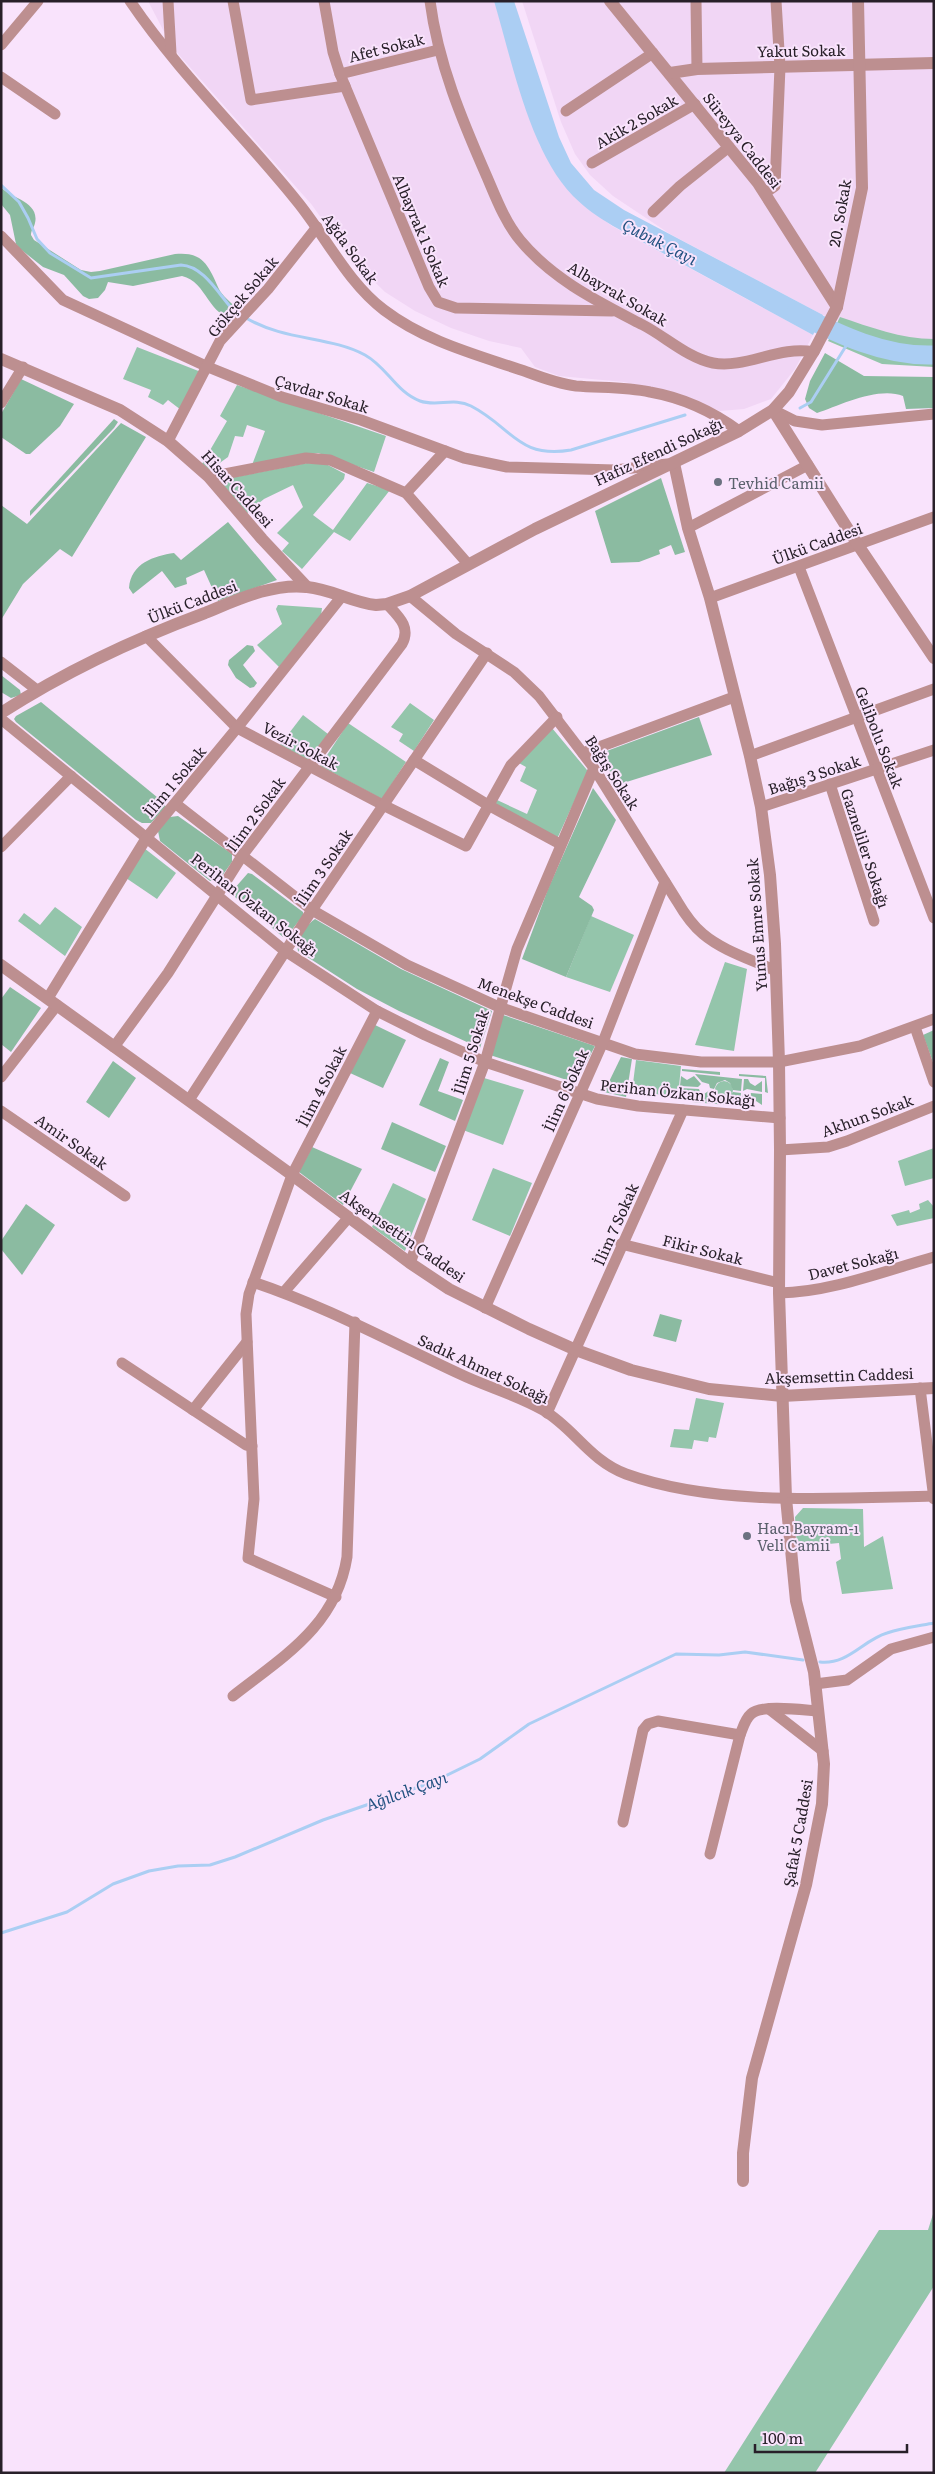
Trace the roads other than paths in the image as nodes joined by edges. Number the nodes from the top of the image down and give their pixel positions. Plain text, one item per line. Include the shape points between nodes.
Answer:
1 (38, 1) edge
2 (130, 1) edge
3 (168, 1) edge
4 (233, 1) edge
5 (324, 1) edge
6 (430, 1) edge
7 (610, 1) edge
8 (696, 1) edge
9 (776, 1) edge
10 (858, 1) edge
11 (1, 44) edge
12 (438, 50) junction
13 (171, 53) junction
14 (653, 53) junction
15 (934, 63) edge
16 (859, 66) junction
17 (780, 67) junction
18 (697, 69) junction
19 (670, 73) junction
20 (340, 74) junction
21 (1, 76) edge
22 (345, 86) junction
23 (695, 104) junction
24 (566, 112) dead end
25 (55, 114) dead end
26 (729, 147) junction
27 (592, 163) dead end
28 (765, 194) junction
29 (653, 212) dead end
30 (317, 227) junction
31 (1, 236) edge
32 (836, 308) junction
33 (614, 312) junction
34 (814, 351) junction
35 (1, 359) edge
36 (23, 367) junction
37 (208, 368) junction
38 (1, 403) edge
39 (773, 410) junction
40 (934, 414) edge
41 (739, 430) junction
42 (168, 441) junction
43 (445, 451) junction
44 (674, 463) junction
45 (808, 465) junction
46 (209, 477) junction
47 (406, 493) junction
48 (934, 517) edge
49 (688, 528) junction
50 (858, 545) junction
51 (468, 564) junction
52 (799, 567) junction
53 (307, 587) junction
54 (342, 596) junction
55 (410, 596) junction
56 (710, 598) junction
57 (387, 604) junction
58 (146, 636) junction
59 (487, 653) junction
60 (934, 658) edge
61 (1, 662) edge
62 (934, 689) edge
63 (37, 690) junction
64 (734, 697) junction
65 (1, 713) edge
66 (557, 717) junction
67 (855, 717) junction
68 (1, 719) edge
69 (237, 728) junction
70 (934, 750) edge
71 (584, 753) junction
72 (750, 756) junction
73 (414, 760) junction
74 (309, 767) junction
75 (594, 768) junction
76 (876, 770) junction
77 (71, 776) junction
78 (830, 784) junction
79 (176, 804) junction
80 (383, 805) junction
81 (488, 805) junction
82 (761, 807) junction
83 (147, 837) junction
84 (560, 844) junction
85 (1, 847) edge
86 (242, 856) junction
87 (665, 882) junction
88 (218, 896) junction
89 (312, 910) junction
90 (934, 918) edge
91 (874, 921) dead end
92 (285, 951) junction
93 (1, 965) edge
94 (776, 971) junction
95 (52, 1002) junction
96 (499, 1007) junction
97 (377, 1010) junction
98 (934, 1019) edge
99 (915, 1027) junction
100 (603, 1042) junction
101 (114, 1047) junction
102 (485, 1062) junction
103 (778, 1062) junction
104 (1, 1076) edge
105 (934, 1082) edge
106 (579, 1094) junction
107 (189, 1100) junction
108 (934, 1106) edge
109 (683, 1110) junction
110 (1, 1111) edge
111 (780, 1118) junction
112 (780, 1150) junction
113 (292, 1175) junction
114 (125, 1196) dead end
115 (349, 1217) junction
116 (621, 1244) junction
117 (934, 1257) edge
118 (410, 1262) junction
119 (253, 1282) junction
120 (779, 1288) junction
121 (284, 1292) junction
122 (485, 1308) junction
123 (354, 1322) junction
124 (247, 1342) junction
125 (576, 1350) junction
126 (122, 1363) dead end
127 (920, 1388) junction
128 (934, 1388) edge
129 (782, 1396) junction
130 (193, 1410) junction
131 (547, 1413) junction
132 (252, 1446) junction
133 (934, 1497) edge
134 (786, 1498) junction
135 (336, 1597) junction
136 (934, 1636) edge
137 (815, 1684) junction
138 (233, 1696) dead end
139 (769, 1709) junction
140 (817, 1710) junction
141 (740, 1735) junction
142 (822, 1751) junction
143 (623, 1822) dead end
144 (710, 1854) dead end
145 (743, 2181) dead end

1 - 11 street
2 - 13 street, Ağda Sokak
3 - 13 street
4 - 22 street, Afet Sokak via 251,100
5 - 20 street, Albayrak 1 Sokak
6 - 12 street, Albayrak Sokak
7 - 14 street, Süreyya Caddesi
8 - 18 street
9 - 17 street
10 - 16 street, 20. Sokak
12 - 20 street, Afet Sokak
12 - 33 street, Albayrak Sokak via 482,166 514,232 554,273
13 - 30 street, Ağda Sokak
14 - 19 street, Süreyya Caddesi
14 - 24 street
15 - 16 street, Yakut Sokak
16 - 17 street, Yakut Sokak
16 - 32 street, 20. Sokak via 862,188
17 - 18 street, Yakut Sokak
17 - 28 street via 776,186
18 - 19 street, Yakut Sokak
19 - 23 street, Süreyya Caddesi
20 - 22 street, Albayrak 1 Sokak
21 - 25 street
22 - 33 street, Albayrak 1 Sokak via 428,287 438,302 470,309
23 - 26 street, Süreyya Caddesi
23 - 27 street, Akik 2 Sokak
26 - 28 street, Süreyya Caddesi
26 - 29 street
28 - 32 street, Süreyya Caddesi
30 - 37 street, Gökçek Sokak via 250,310 220,341
30 - 41 street, Ağda Sokak via 371,300 420,332 564,384 648,391 678,399 710,411
31 - 37 street, Çavdar Sokak via 64,300
32 - 34 street, 20. Sokak
33 - 34 street, Albayrak Sokak via 713,363 783,351
34 - 39 street, 20. Sokak via 789,392
35 - 36 street, Hisar Caddesi
36 - 38 street
36 - 42 street, Hisar Caddesi via 120,410
37 - 42 street, Gökçek Sokak
37 - 43 street, Çavdar Sokak via 282,397 361,420
39 - 40 street via 795,421 822,425
39 - 41 street, Hafız Efendi Sokağı
39 - 45 street
41 - 44 street, Hafız Efendi Sokağı
42 - 46 street, Hisar Caddesi
43 - 44 street, Çavdar Sokak via 479,462 519,468 615,470
43 - 47 street
44 - 49 street, Yunus Emre Sokak
44 - 51 street, Hafız Efendi Sokağı
45 - 49 street
45 - 50 street
46 - 47 street via 314,457 330,460
46 - 53 street, Hisar Caddesi
47 - 51 street
48 - 50 street, Ülkü Caddesi
49 - 56 street, Yunus Emre Sokak
50 - 52 street, Ülkü Caddesi
50 - 60 street
51 - 55 street, Hafız Efendi Sokağı
52 - 56 street, Ülkü Caddesi
52 - 67 street, Gelibolu Sokak
53 - 54 street, Ülkü Caddesi
53 - 58 street, Ülkü Caddesi via 279,588 257,594
54 - 57 street, Ülkü Caddesi via 368,604
54 - 69 street, İlim 1 Sokak
55 - 57 street, Ülkü Caddesi
55 - 59 street, Bağış Sokak via 456,634
56 - 64 street, Yunus Emre Sokak
57 - 74 street, İlim 2 Sokak via 402,620 406,637
58 - 63 street, Ülkü Caddesi via 93,659
58 - 69 street, Vezir Sokak
59 - 66 street, Bağış Sokak via 514,672
59 - 73 street, İlim 3 Sokak
61 - 63 street
62 - 67 street
63 - 65 street, Ülkü Caddesi
64 - 71 street
64 - 72 street, Yunus Emre Sokak
66 - 71 street, Bağış Sokak
66 - 81 street via 511,765
67 - 72 street
67 - 76 street, Gelibolu Sokak
68 - 77 street, Perihan Özkan Sokağı
69 - 74 street, Vezir Sokak
69 - 79 street, İlim 1 Sokak
70 - 76 street, Bağış 3 Sokak
71 - 75 street, Bağış Sokak
72 - 82 street, Yunus Emre Sokak
73 - 80 street, İlim 3 Sokak
73 - 81 street
74 - 80 street, Vezir Sokak
74 - 86 street, İlim 2 Sokak
75 - 84 street, İlim 5 Sokak
75 - 87 street, Bağış Sokak
76 - 78 street, Bağış 3 Sokak
76 - 90 street, Gelibolu Sokak
77 - 83 street, Perihan Özkan Sokağı
77 - 85 street
78 - 82 street, Bağış 3 Sokak
78 - 91 street, Gazneliler Sokağı
79 - 83 street, İlim 1 Sokak
79 - 86 street, Menekşe Caddesi
80 - 81 street, Vezir Sokak via 466,846
80 - 89 street, İlim 3 Sokak
81 - 84 street
82 - 94 street, Yunus Emre Sokak via 770,875
83 - 88 street, Perihan Özkan Sokağı
83 - 95 street, İlim 1 Sokak
84 - 96 street, İlim 5 Sokak via 517,949
86 - 88 street, İlim 2 Sokak
86 - 89 street, Menekşe Caddesi
87 - 94 street, Bağış Sokak via 690,921 704,935
87 - 100 street, İlim 6 Sokak
88 - 92 street, Perihan Özkan Sokağı
88 - 101 street, İlim 2 Sokak via 168,974
89 - 92 street, İlim 3 Sokak
89 - 96 street, Menekşe Caddesi via 407,965
92 - 97 street, Perihan Özkan Sokağı
92 - 107 street, İlim 3 Sokak
93 - 95 street, Akşemsettin Caddesi
94 - 103 street, Yunus Emre Sokak
95 - 101 street, Akşemsettin Caddesi
95 - 104 street, İlim 1 Sokak
96 - 100 street, Menekşe Caddesi
96 - 102 street, İlim 5 Sokak
97 - 102 street, Perihan Özkan Sokağı
97 - 113 street, İlim 4 Sokak
98 - 99 street, Menekşe Caddesi
99 - 103 street, Menekşe Caddesi via 860,1046
99 - 105 street
100 - 103 street, Menekşe Caddesi via 635,1054 673,1060
100 - 106 street, İlim 6 Sokak
101 - 107 street, Akşemsettin Caddesi
102 - 106 street, Perihan Özkan Sokağı
102 - 118 street, İlim 5 Sokak
103 - 111 street, Yunus Emre Sokak
106 - 109 street, Perihan Özkan Sokağı via 610,1102
106 - 122 street, İlim 6 Sokak
107 - 113 street, Akşemsettin Caddesi
108 - 112 street, Akhun Sokak via 847,1142 828,1147
109 - 111 street, Perihan Özkan Sokağı
109 - 116 street, İlim 7 Sokak
110 - 114 street, Amir Sokak
111 - 112 street, Yunus Emre Sokak
112 - 120 street, Yunus Emre Sokak
113 - 115 street, Akşemsettin Caddesi
113 - 119 street, İlim 4 Sokak
115 - 118 street, Akşemsettin Caddesi
115 - 121 street
116 - 120 street, Fikir Sokak
116 - 125 street, İlim 7 Sokak
117 - 120 street, Davet Sokağı via 794,1292
118 - 122 street, Akşemsettin Caddesi via 449,1289
119 - 121 street, Sadık Ahmet Sokağı
119 - 124 street, İlim 4 Sokak via 246,1314
120 - 129 street, Yunus Emre Sokak
121 - 123 street, Sadık Ahmet Sokağı
122 - 125 street, Akşemsettin Caddesi
123 - 131 street, Sadık Ahmet Sokağı
123 - 135 street via 347,1556
124 - 130 street
124 - 132 street, İlim 4 Sokak
125 - 129 street, Akşemsettin Caddesi via 668,1380 709,1389
125 - 131 street, İlim 7 Sokak
126 - 130 street
127 - 128 street, Akşemsettin Caddesi
127 - 129 street, Akşemsettin Caddesi
127 - 133 street
129 - 134 street, Şafak 5 Caddesi
130 - 132 street
131 - 134 street, Sadık Ahmet Sokağı via 596,1457 625,1473 680,1488
132 - 135 street, İlim 4 Sokak via 254,1499 248,1558
133 - 134 street, Sadık Ahmet Sokağı
134 - 137 street, Şafak 5 Caddesi via 796,1601
135 - 138 street via 308,1636
136 - 137 street via 891,1649 847,1680
137 - 140 street, Şafak 5 Caddesi
139 - 140 street
139 - 141 street via 752,1713
139 - 142 street
140 - 142 street, Şafak 5 Caddesi
141 - 143 street via 658,1721 648,1724 643,1730
141 - 144 street
142 - 145 street, Şafak 5 Caddesi via 822,1804 806,1885 752,2078 742,2153

